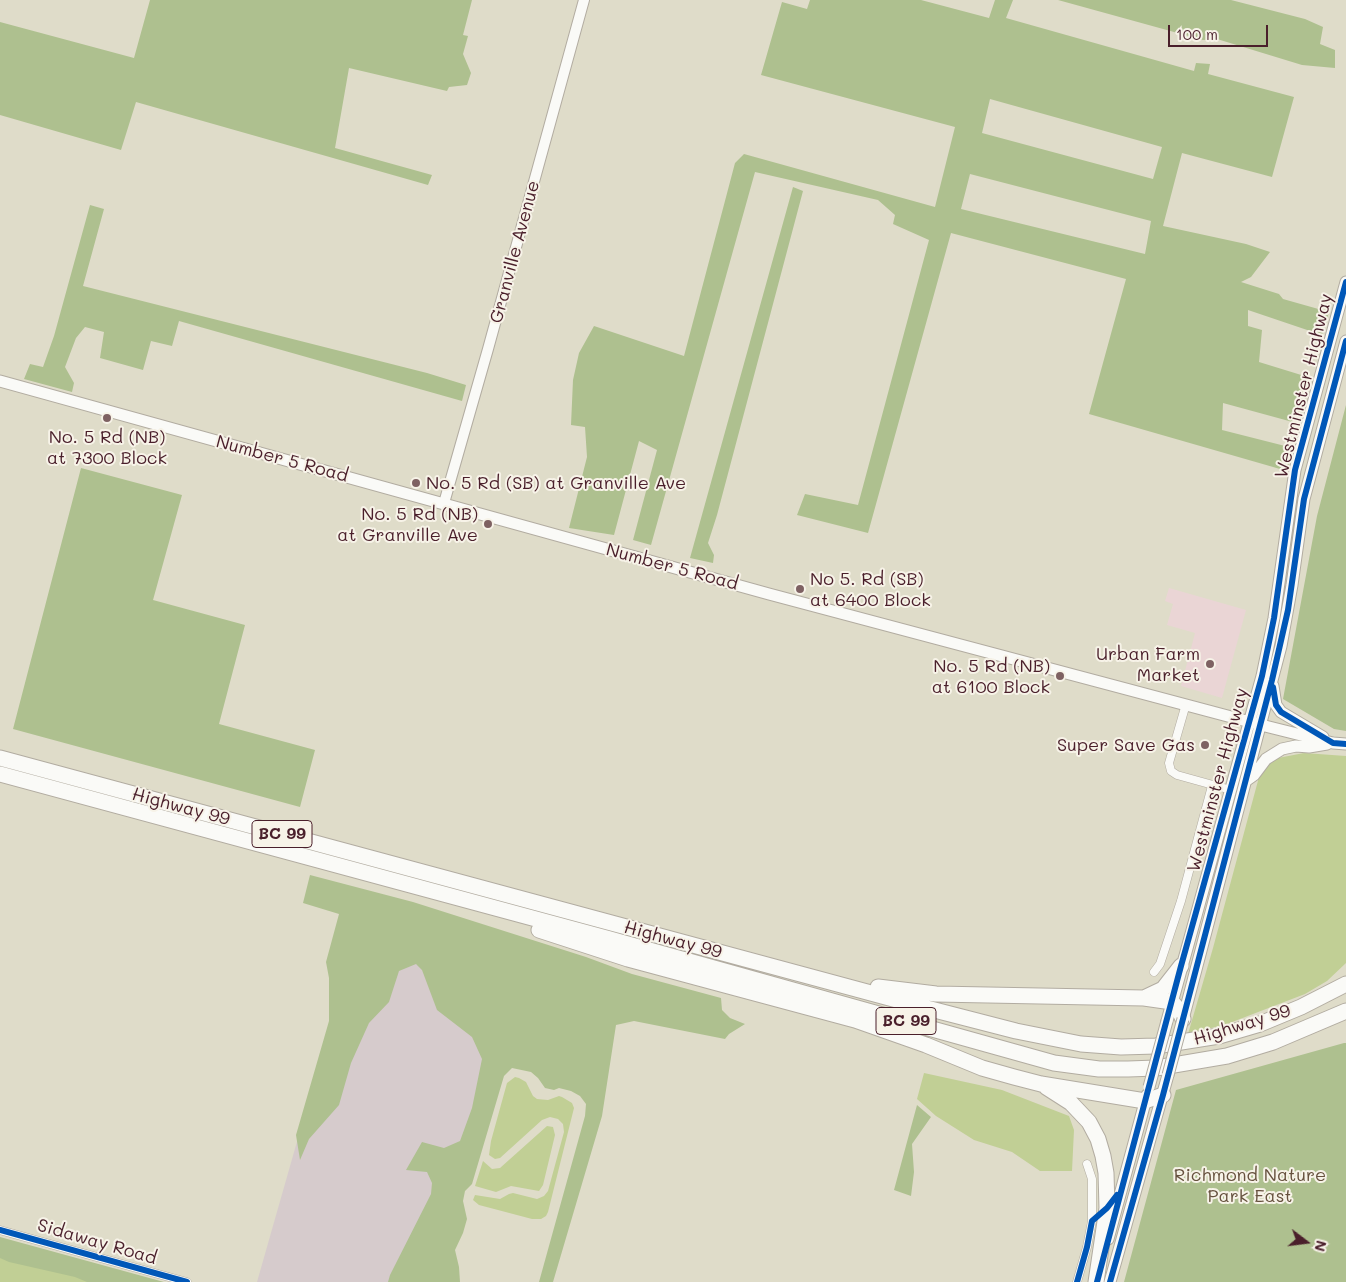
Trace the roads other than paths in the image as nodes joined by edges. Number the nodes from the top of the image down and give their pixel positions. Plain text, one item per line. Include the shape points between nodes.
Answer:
1 (584, 0) edge
2 (1346, 282) edge
3 (1346, 340) edge
4 (0, 381) edge
5 (444, 503) junction
6 (1272, 680) junction
7 (1186, 704) junction
8 (1255, 723) junction
9 (1333, 743) junction
10 (1346, 744) edge
11 (0, 758) edge
12 (0, 774) edge
13 (1246, 782) junction
14 (1212, 786) junction
15 (1231, 790) junction
16 (468, 902) junction
17 (1181, 966) junction
18 (1154, 972) dead end
19 (1344, 983) edge
20 (844, 986) junction
21 (1144, 998) junction
22 (1172, 1002) junction
23 (1345, 1012) edge
24 (1183, 1019) junction
25 (1041, 1084) junction
26 (1164, 1090) junction
27 (1145, 1101) junction
28 (1087, 1164) dead end
29 (0, 1230) edge
30 (186, 1282) edge
31 (1078, 1282) edge
32 (1096, 1282) edge
33 (1110, 1282) edge

1 - 5 street, Granville Avenue
2 - 8 main road, Westminster Highway via 1295,470
3 - 6 main road, Westminster Highway via 1304,499 1288,610
4 - 5 main road, Number 5 Road
5 - 7 main road, Number 5 Road
6 - 8 main road, Westminster Highway
6 - 9 main road via 1276,705 1281,712
7 - 8 main road, Number 5 Road
7 - 14 street, Westminster Highway via 1169,767 1177,775
8 - 9 main road, Number 5 Road
8 - 13 main road, Westminster Highway
8 - 15 main road, Westminster Highway
9 - 10 main road, Number 5 Road
9 - 13 main road via 1282,749 1266,759
11 - 20 highway, Highway 99 / BC 99
12 - 16 highway, Highway 99 / BC 99
13 - 24 main road, Westminster Highway
14 - 15 street, Westminster Highway
14 - 18 street, Westminster Highway via 1181,901 1160,964
15 - 17 main road, Westminster Highway
16 - 23 highway, Highway 99 / BC 99 via 1054,1063 1099,1069 1156,1068 1227,1056 1273,1042
16 - 25 highway via 504,918 618,956 855,1020 982,1068
17 - 21 highway via 1163,989
17 - 22 main road, Westminster Highway
19 - 20 highway, Highway 99 / BC 99 via 1301,1007 1219,1036 1156,1046 1121,1047 1081,1044 1016,1032
20 - 21 highway via 936,994
21 - 22 highway
22 - 24 highway
22 - 27 main road, Westminster Highway, bridge
24 - 26 main road, Westminster Highway, bridge
25 - 27 highway
25 - 32 highway via 1072,1103 1089,1122 1103,1156 1107,1208
26 - 27 highway
26 - 33 main road, Westminster Highway
27 - 32 main road, Westminster Highway
28 - 31 street via 1092,1179 1092,1221
29 - 30 street, Sidaway Road

